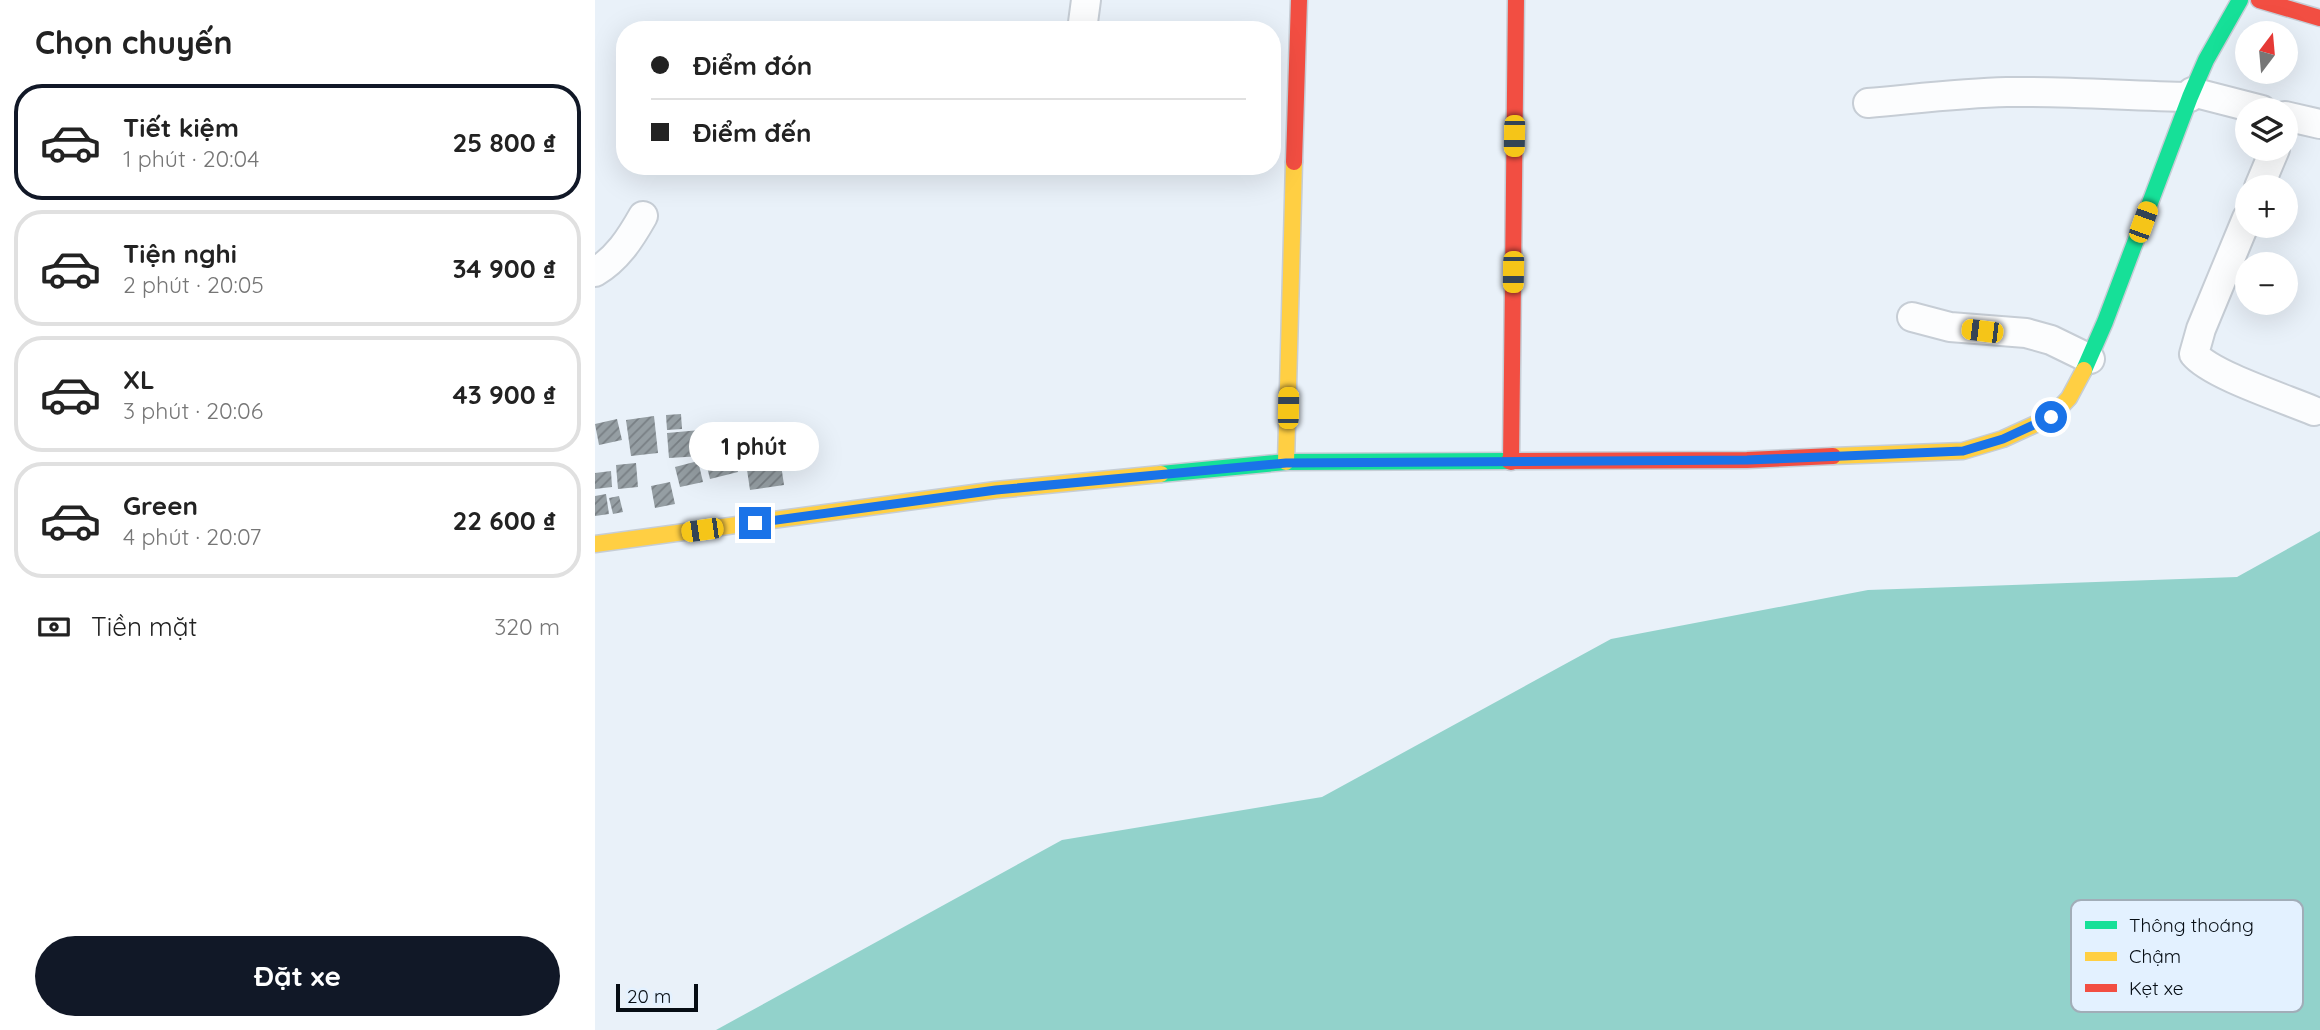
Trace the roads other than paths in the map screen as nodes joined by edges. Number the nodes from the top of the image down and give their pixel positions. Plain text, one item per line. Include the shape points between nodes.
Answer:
1 (1086, 0) edge
2 (1299, 0) edge
3 (1516, 0) edge
4 (2240, 0) edge
5 (2259, 0) edge
6 (2320, 18) edge
7 (1083, 21) edge
8 (2191, 94) junction
9 (1868, 103) dead end
10 (2235, 105) edge
11 (2298, 120) edge
12 (2320, 124) edge
13 (643, 216) dead end
14 (2239, 238) edge
15 (595, 272) edge
16 (1912, 317) dead end
17 (2089, 359) junction
18 (2314, 411) dead end
19 (1511, 462) junction
20 (1286, 463) junction
21 (595, 544) edge

1 - 7 street
2 - 20 street
3 - 19 street
4 - 8 street
5 - 6 street
8 - 9 street via 2007,92
8 - 10 street
8 - 17 street
11 - 12 street
13 - 15 street via 615,258
14 - 18 street via 2194,354 2221,373
16 - 17 street via 1950,327 2026,333
17 - 19 street via 2070,398 2051,417 1963,451 1747,460
19 - 20 street
20 - 21 street via 996,490

